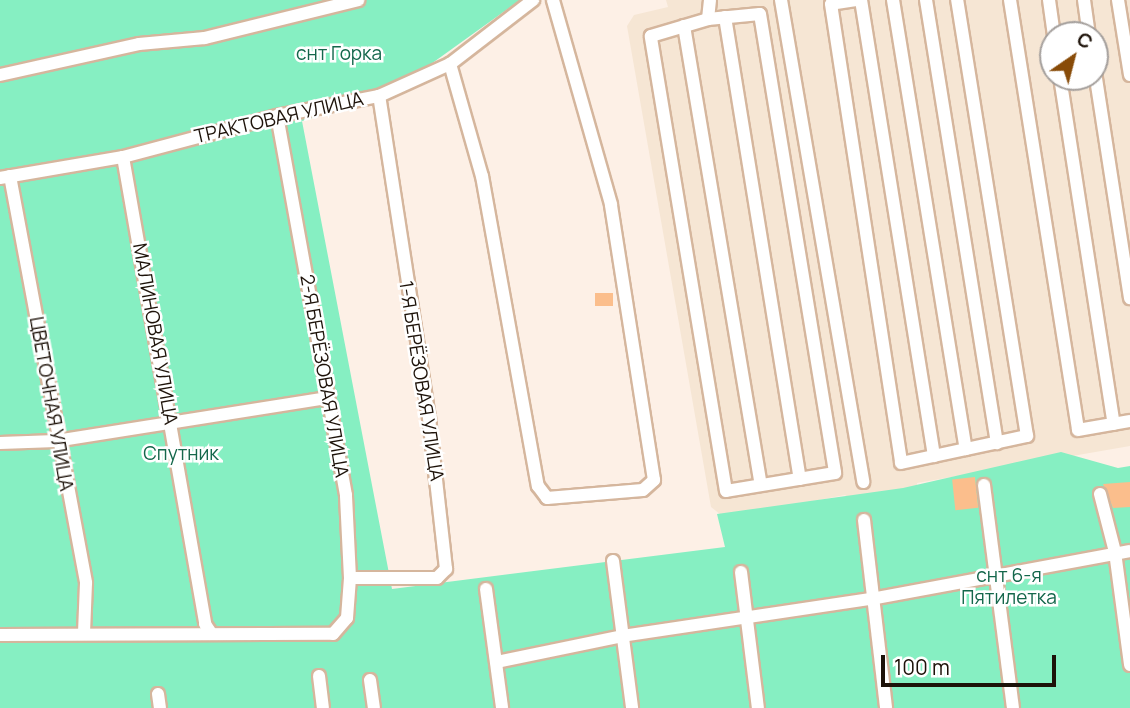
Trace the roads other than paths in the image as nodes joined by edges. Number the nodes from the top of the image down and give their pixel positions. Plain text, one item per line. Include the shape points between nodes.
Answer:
1 (358, 0) edge
2 (533, 0) edge
3 (554, 0) edge
4 (710, 0) edge
5 (781, 0) edge
6 (858, 0) edge
7 (893, 0) edge
8 (926, 0) edge
9 (957, 0) edge
10 (1010, 0) edge
11 (1049, 0) edge
12 (1084, 0) edge
13 (1118, 0) edge
14 (725, 17) junction
15 (708, 19) junction
16 (1052, 21) edge
17 (1087, 21) edge
18 (684, 26) junction
19 (450, 64) junction
20 (0, 75) edge
21 (1130, 75) edge
22 (1062, 91) edge
23 (1098, 91) edge
24 (379, 96) junction
25 (277, 116) junction
26 (123, 157) junction
27 (5, 177) edge
28 (1130, 298) edge
29 (327, 398) junction
30 (1130, 421) edge
31 (1114, 424) junction
32 (171, 425) junction
33 (56, 441) junction
34 (0, 443) edge
35 (997, 443) junction
36 (966, 449) junction
37 (934, 456) junction
38 (800, 479) junction
39 (863, 482) dead end
40 (761, 485) junction
41 (984, 485) dead end
42 (1100, 494) dead end
43 (864, 520) dead end
44 (1130, 551) edge
45 (1115, 552) junction
46 (613, 561) dead end
47 (741, 572) dead end
48 (995, 575) junction
49 (350, 578) junction
50 (486, 589) dead end
51 (871, 599) junction
52 (748, 617) junction
53 (83, 633) junction
54 (211, 633) junction
55 (0, 635) edge
56 (622, 636) junction
57 (497, 662) junction
58 (1130, 665) edge
59 (319, 676) dead end
60 (370, 680) dead end
61 (158, 694) dead end
62 (160, 708) edge
63 (323, 708) edge
64 (374, 708) edge
65 (502, 708) edge
66 (632, 708) edge
67 (758, 708) edge
68 (886, 708) edge
69 (1013, 708) edge

1 - 20 street via 205,38 139,44
2 - 19 street, ТРАКТОВАЯ УЛИЦА
3 - 19 street via 611,204 654,480 643,490 547,498 538,486 482,176
4 - 15 street
5 - 39 street
6 - 37 street
6 - 37 street via 831,4 901,463
7 - 36 street
8 - 35 street
9 - 35 street via 1027,436
10 - 31 street via 1078,430
11 - 16 street
12 - 17 street
13 - 21 street
14 - 15 street
14 - 38 street
14 - 38 street via 760,14 833,459 835,472
15 - 18 street
18 - 40 street
18 - 40 street via 650,37 726,491
19 - 24 street, ТРАКТОВАЯ УЛИЦА
22 - 31 street
23 - 28 street
24 - 25 street, ТРАКТОВАЯ УЛИЦА
24 - 49 street, 1-Я БЕРЁЗОВАЯ УЛИЦА via 429,418 446,569 437,578
25 - 26 street, ТРАКТОВАЯ УЛИЦА
25 - 29 street, 2-Я БЕРЁЗОВАЯ УЛИЦА
26 - 27 street, ТРАКТОВАЯ УЛИЦА
26 - 32 street, МАЛИНОВАЯ УЛИЦА
27 - 33 street, ЦВЕТОЧНАЯ УЛИЦА
29 - 32 street
29 - 49 street, 2-Я БЕРЁЗОВАЯ УЛИЦА via 346,495
30 - 31 street
32 - 33 street
32 - 54 street, МАЛИНОВАЯ УЛИЦА via 205,624
33 - 34 street
33 - 53 street, ЦВЕТОЧНАЯ УЛИЦА via 86,583
35 - 36 street
36 - 37 street
38 - 40 street
41 - 48 street
42 - 45 street
43 - 51 street
44 - 45 street
45 - 48 street
45 - 58 street
46 - 56 street
47 - 52 street
48 - 51 street
48 - 69 street
49 - 54 street, 2-Я БЕРЁЗОВАЯ УЛИЦА via 346,618 333,634
50 - 57 street
51 - 52 street
51 - 68 street
52 - 56 street
52 - 67 street
53 - 54 street
53 - 55 street
56 - 57 street
56 - 66 street
57 - 65 street
59 - 63 street
60 - 64 street
61 - 62 street

